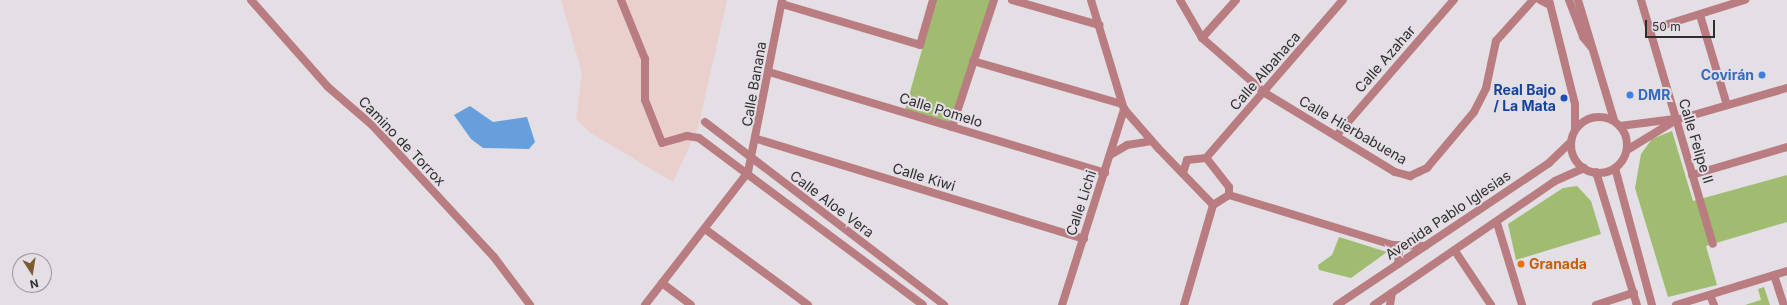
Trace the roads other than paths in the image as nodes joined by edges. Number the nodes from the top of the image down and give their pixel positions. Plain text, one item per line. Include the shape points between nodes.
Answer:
1 (251, 0) edge
2 (621, 0) edge
3 (933, 0) edge
4 (994, 0) edge
5 (1012, 0) edge
6 (1091, 0) edge
7 (1180, 0) edge
8 (1236, 0) edge
9 (1343, 0) edge
10 (1454, 0) edge
11 (1532, 0) edge
12 (1540, 0) edge
13 (1569, 0) edge
14 (1578, 0) edge
15 (1641, 0) edge
16 (1745, 0) edge
17 (782, 2) edge
18 (1549, 2) edge
19 (1700, 15) junction
20 (1099, 25) junction
21 (1649, 30) junction
22 (1202, 38) junction
23 (1591, 47) junction
24 (974, 61) junction
25 (769, 72) junction
26 (1787, 88) edge
27 (1265, 93) junction
28 (1727, 105) junction
29 (1123, 107) junction
30 (1676, 120) junction
31 (705, 122) dead end
32 (1617, 123) junction
33 (952, 127) junction
34 (1575, 130) junction
35 (1336, 136) junction
36 (757, 139) junction
37 (1152, 141) junction
38 (1571, 142) junction
39 (1787, 146) edge
40 (1627, 150) junction
41 (1110, 155) junction
42 (1206, 158) junction
43 (751, 159) junction
44 (1584, 168) junction
45 (1615, 168) junction
46 (748, 172) junction
47 (1596, 172) junction
48 (1105, 173) junction
49 (1183, 173) junction
50 (1692, 175) junction
51 (1229, 195) junction
52 (1213, 205) junction
53 (1497, 223) junction
54 (705, 229) junction
55 (1084, 239) junction
56 (1713, 244) dead end
57 (1393, 245) junction
58 (1425, 246) junction
59 (1455, 251) junction
60 (1398, 264) junction
61 (1787, 271) edge
62 (1774, 275) junction
63 (662, 283) junction
64 (1392, 293) junction
65 (1634, 293) junction
66 (1710, 295) junction
67 (1489, 304) edge
68 (530, 305) edge
69 (645, 305) edge
70 (691, 305) edge
71 (808, 305) edge
72 (923, 305) edge
73 (944, 305) edge
74 (1062, 305) edge
75 (1184, 305) edge
76 (1337, 305) edge
77 (1374, 305) edge
78 (1390, 305) edge
79 (1522, 305) edge
80 (1596, 305) edge
81 (1637, 305) edge
82 (1652, 305) edge
83 (1676, 305) edge
84 (1714, 305) edge
85 (1784, 305) edge

1 - 68 street, Camino de Torrox via 328,87 373,126 494,257
2 - 46 street, Calle Aloe Vera via 645,59 645,100 662,143 687,136 699,138
3 - 17 street via 920,45
4 - 24 street
5 - 20 street
6 - 20 street
7 - 22 street, Calle Hierbabuena
8 - 22 street
9 - 27 street, Calle Albahaca
10 - 35 street, Calle Azahar
11 - 35 street, Calle Hierbabuena via 1496,41 1486,88 1474,112 1427,168 1410,176 1395,172
12 - 18 street
13 - 23 street via 1583,37
14 - 23 street
15 - 21 street, Calle Felipe II
16 - 19 street
17 - 25 street, Calle Banana
18 - 34 street via 1575,104
19 - 21 street
19 - 28 street
20 - 29 street
21 - 30 street, Calle Felipe II
22 - 27 street, Calle Hierbabuena
23 - 32 street
24 - 29 street
24 - 33 street
25 - 33 street, Calle Pomelo
25 - 36 street, Calle Banana
26 - 28 street
27 - 35 street, Calle Hierbabuena
27 - 42 street, Calle Albahaca
28 - 30 street
29 - 37 street
29 - 41 street, Calle Lichi
30 - 32 street
30 - 40 street
30 - 50 street, Calle Felipe II
31 - 43 street, Calle Aloe Vera
32 - 34 street via 1590,118
32 - 40 street via 1626,136
33 - 48 street, Calle Pomelo
34 - 38 street
36 - 43 street, Calle Banana
36 - 55 street, Calle Kiwi
37 - 41 street via 1127,145
37 - 49 street
38 - 44 street via 1574,157
38 - 58 street, Avenida Pablo Iglesias via 1549,163
39 - 50 street
40 - 45 street
41 - 48 street, Calle Lichi
42 - 49 street via 1187,160
42 - 51 street via 1229,187
43 - 46 street, Calle Banana
43 - 73 street, Calle Aloe Vera
44 - 47 street
44 - 53 street via 1559,178
45 - 47 street
45 - 82 street
46 - 54 street
46 - 72 street, Calle Aloe Vera
47 - 65 street
48 - 55 street, Calle Lichi
49 - 52 street
50 - 56 street, Calle Felipe II
51 - 52 street
51 - 57 street
52 - 75 street
53 - 59 street
53 - 79 street
54 - 63 street
54 - 71 street
55 - 74 street, Calle Lichi
57 - 58 street
57 - 60 street via 1399,253
58 - 60 street, Avenida Pablo Iglesias
59 - 64 street
59 - 67 street
60 - 76 street, Avenida Pablo Iglesias
61 - 62 street
62 - 66 street
62 - 85 street
63 - 69 street
63 - 70 street
64 - 77 street
64 - 78 street
65 - 80 street
65 - 81 street
66 - 83 street
66 - 84 street

